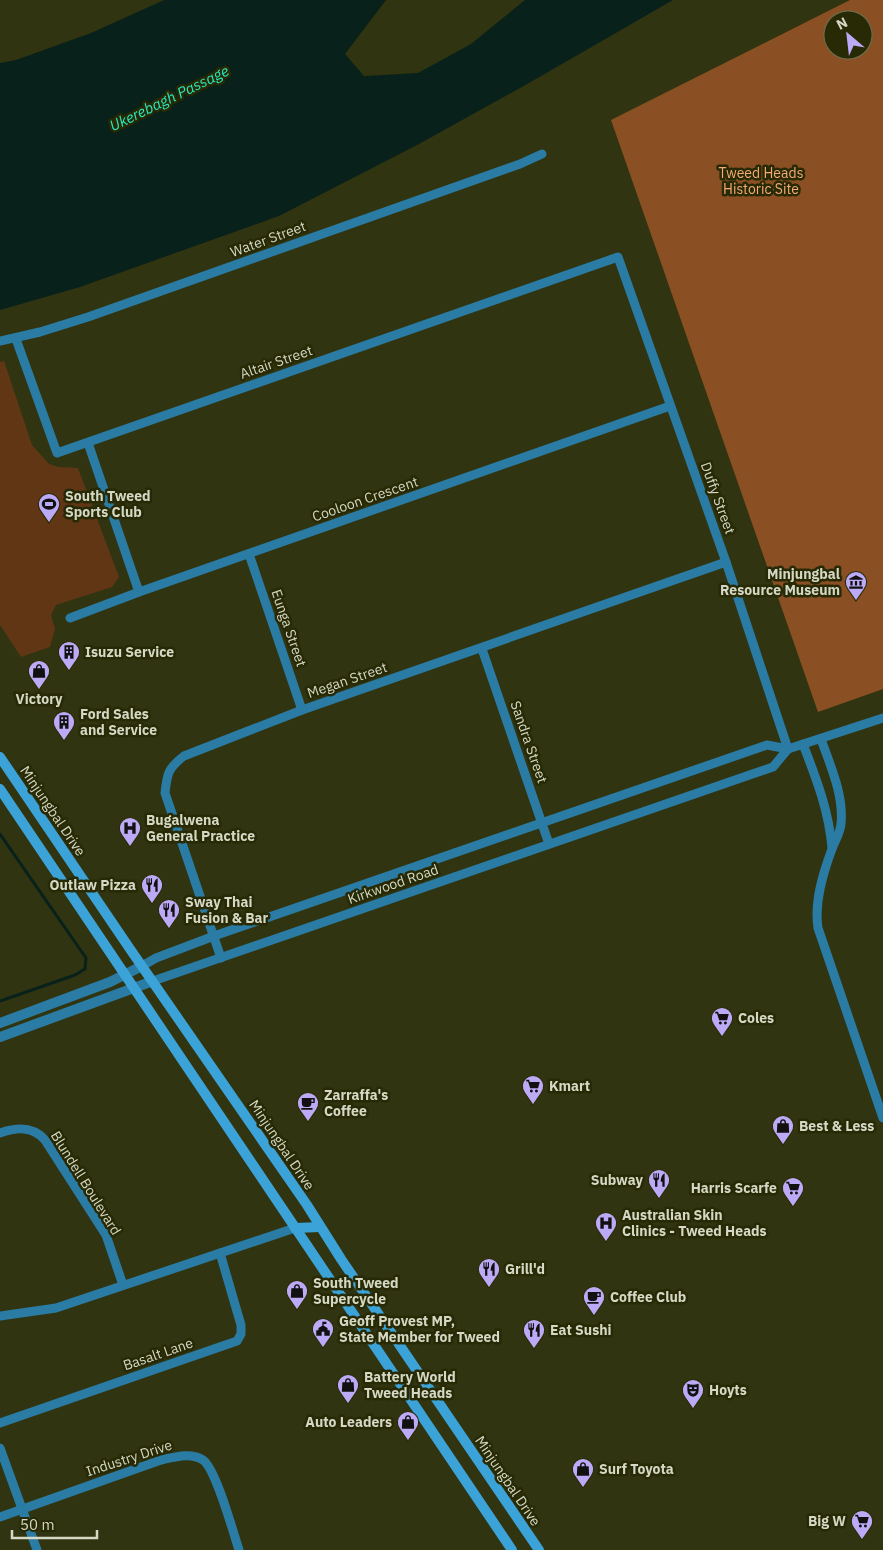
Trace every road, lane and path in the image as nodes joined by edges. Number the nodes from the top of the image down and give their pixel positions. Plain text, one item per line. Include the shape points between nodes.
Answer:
1 (542, 154) dead end
2 (618, 257) joint
3 (16, 339) junction
4 (0, 341) edge
5 (670, 406) junction
6 (88, 443) junction
7 (249, 554) junction
8 (726, 562) junction
9 (139, 592) junction
10 (70, 618) dead end
11 (482, 649) junction
12 (302, 710) junction
13 (883, 718) edge
14 (821, 739) junction
15 (803, 744) junction
16 (788, 749) junction
17 (0, 757) edge
18 (0, 789) edge
19 (542, 823) junction
20 (550, 844) junction
21 (832, 848) junction
22 (214, 936) junction
23 (221, 958) junction
24 (142, 966) junction
25 (125, 975) junction
26 (153, 981) junction
27 (134, 988) junction
28 (0, 1023) edge
29 (0, 1037) edge
30 (883, 1118) edge
31 (0, 1133) edge
32 (314, 1218) junction
33 (320, 1227) junction
34 (295, 1228) junction
35 (220, 1253) junction
36 (123, 1285) junction
37 (0, 1316) edge
38 (0, 1423) edge
39 (0, 1448) edge
40 (23, 1509) junction
41 (0, 1517) edge
42 (37, 1550) edge
43 (239, 1550) edge
44 (512, 1550) edge
45 (539, 1550) edge

1 - 3 street, Water Street via 88,317
2 - 5 street, Duffy Street
2 - 6 street, Altair Street
3 - 4 street, Water Street
3 - 6 street, Altair Street via 57,453
5 - 7 street, Cooloon Crescent
5 - 8 street, Duffy Street
6 - 9 street
7 - 9 street, Cooloon Crescent
7 - 12 street, Eunga Street
8 - 11 street, Megan Street
8 - 16 street, Duffy Street
9 - 10 street, Cooloon Crescent
11 - 12 street, Megan Street
11 - 19 street, Sandra Street
12 - 22 street, Megan Street via 184,756 169,771 165,794
13 - 14 street, Kirkwood Road
14 - 15 street, Kirkwood Road
14 - 21 street via 841,805 840,830
15 - 16 street, Kirkwood Road
15 - 21 street via 830,826
16 - 19 street, Kirkwood Road via 767,745
16 - 20 street, Kirkwood Road via 773,767
17 - 24 main road, Minjungbal Drive
18 - 25 main road
19 - 20 street, Sandra Street
19 - 22 street, Kirkwood Road
20 - 23 street, Kirkwood Road
21 - 30 street via 817,906 818,928
22 - 23 street, Megan Street
22 - 24 street, Kirkwood Road
23 - 26 street, Kirkwood Road
24 - 25 street, Kirkwood Road
24 - 26 main road, Minjungbal Drive
25 - 27 main road
25 - 28 street, Kirkwood Road
26 - 27 street, Kirkwood Road
26 - 32 main road, Minjungbal Drive
27 - 29 street, Kirkwood Road
27 - 34 main road
31 - 36 street, Blundell Boulevard via 15,1129 33,1130 45,1140 106,1235
32 - 33 main road, Minjungbal Drive
32 - 34 main road
33 - 34 main road
33 - 45 main road, Minjungbal Drive
34 - 35 street
34 - 44 main road
35 - 36 street
35 - 38 street, Basalt Lane via 240,1325 241,1334 237,1341
36 - 37 street via 56,1308
39 - 40 street
40 - 41 street, Industry Drive
40 - 42 street
40 - 43 street, Industry Drive via 162,1460 181,1455 193,1457 203,1460 213,1472

